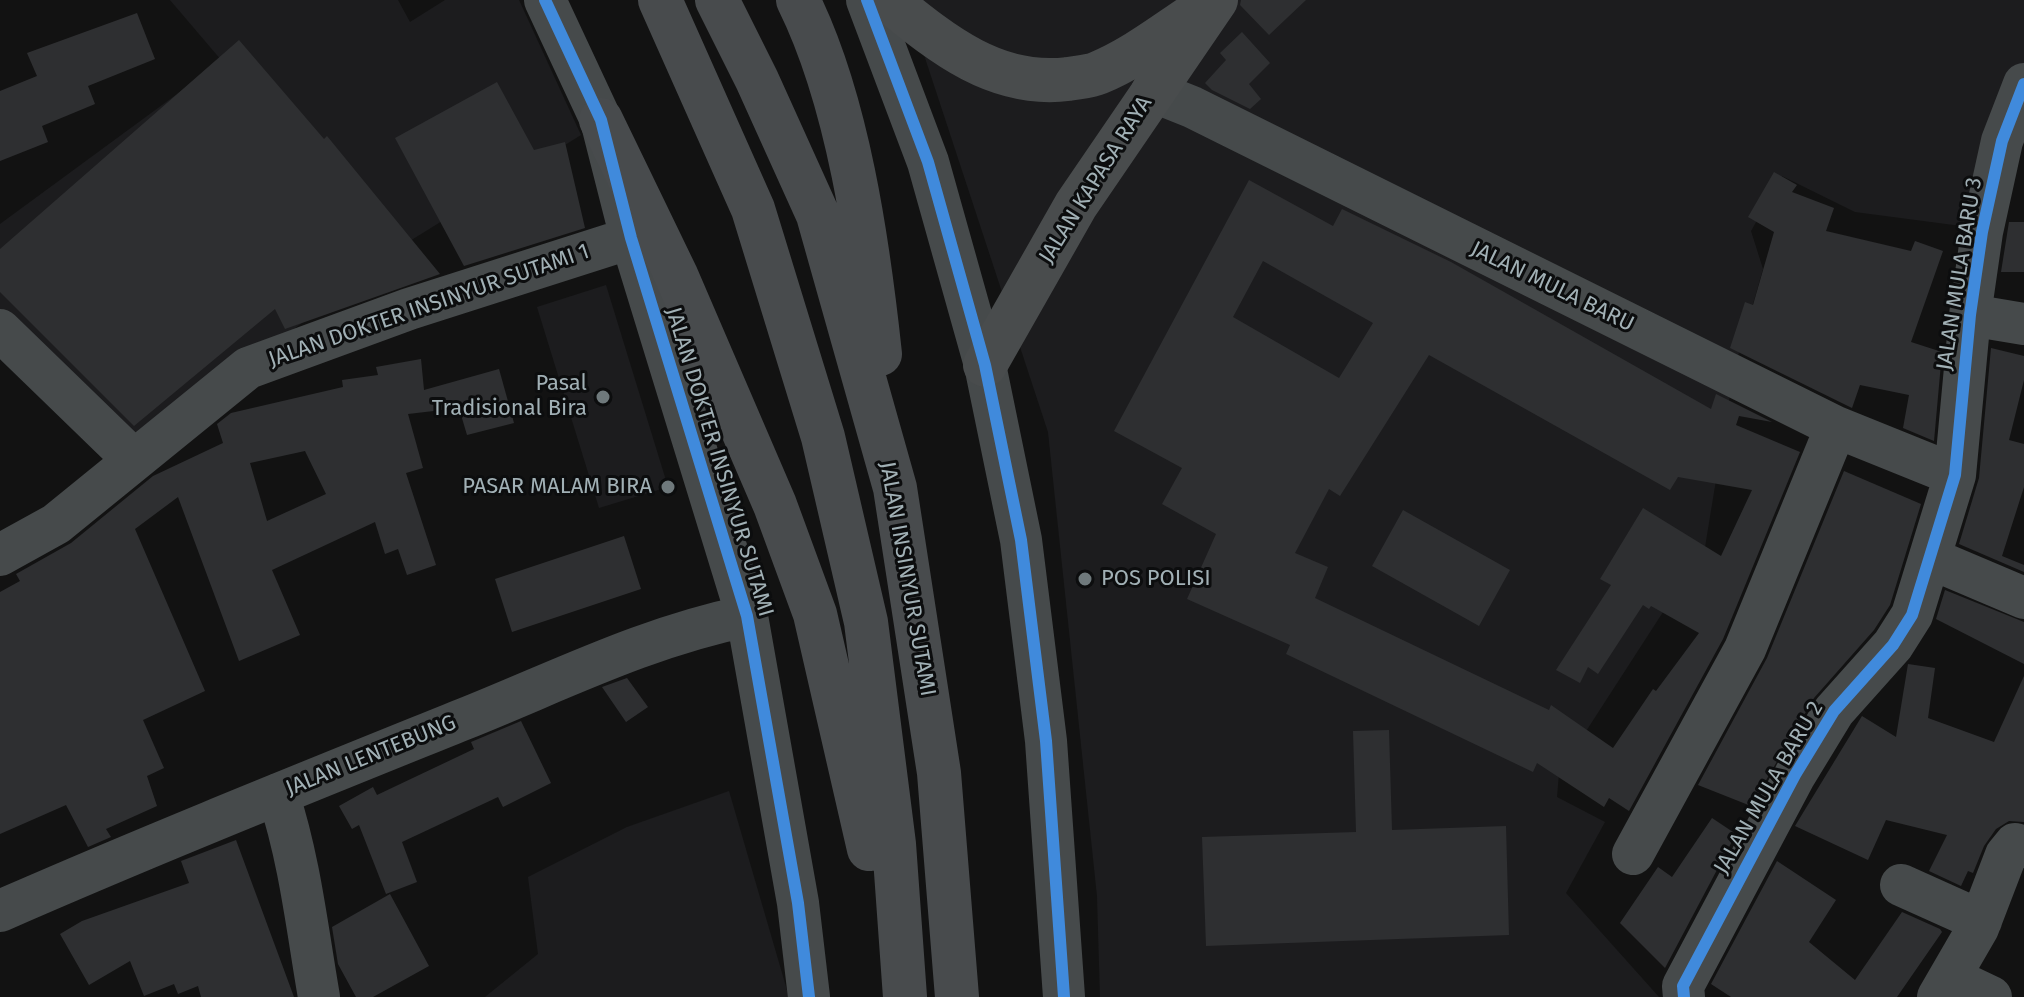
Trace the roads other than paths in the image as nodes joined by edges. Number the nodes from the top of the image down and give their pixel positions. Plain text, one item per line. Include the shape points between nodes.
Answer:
1 (545, 0) edge
2 (660, 0) edge
3 (717, 0) edge
4 (798, 0) edge
5 (867, 0) edge
6 (888, 0) edge
7 (1216, 0) edge
8 (2024, 84) edge
9 (1152, 91) junction
10 (601, 120) junction
11 (2013, 143) edge
12 (631, 238) junction
13 (1970, 315) junction
14 (2024, 324) edge
15 (0, 330) edge
16 (985, 365) junction
17 (1836, 427) junction
18 (133, 459) junction
19 (1955, 475) junction
20 (895, 488) junction
21 (0, 555) edge
22 (1932, 559) junction
23 (2024, 598) edge
24 (747, 616) junction
25 (278, 794) junction
26 (2024, 847) edge
27 (1633, 854) dead end
28 (1901, 885) dead end
29 (0, 911) edge
30 (1981, 921) junction
31 (1944, 988) edge
32 (319, 997) edge
33 (809, 997) edge
34 (894, 997) edge
35 (905, 997) edge
36 (957, 997) edge
37 (1064, 997) edge
38 (1684, 997) edge
39 (1991, 997) edge

1 - 10 street, JALAN DOKTER INSINYUR SUTAMI
2 - 35 highway via 753,209 823,437 866,622 894,844
3 - 20 highway, JALAN INSINYUR SUTAMI via 818,215
4 - 20 highway via 819,42 855,186 876,314
5 - 16 street via 928,162
6 - 7 main road, JALAN KAPASA RAYA via 947,48 1001,74 1049,81 1094,75 1133,56
7 - 9 main road, JALAN KAPASA RAYA
8 - 11 street, JALAN MULA BARU 3
9 - 16 main road, JALAN KAPASA RAYA via 1076,205
9 - 17 street, JALAN MULA BARU
10 - 12 street, JALAN DOKTER INSINYUR SUTAMI
10 - 34 highway via 676,275 775,505 815,614 868,845
11 - 13 street, JALAN MULA BARU 3 via 1982,232
12 - 18 street, JALAN DOKTER INSINYUR SUTAMI 1 via 409,309 248,368
12 - 24 street, JALAN DOKTER INSINYUR SUTAMI
13 - 14 street
13 - 19 street, JALAN MULA BARU 3
15 - 18 street
16 - 37 street via 1021,540 1046,741
17 - 19 street, JALAN MULA BARU
17 - 27 street via 1745,649
18 - 21 street, JALAN DOKTER INSINYUR SUTAMI 1 via 56,524
19 - 22 street, JALAN MULA BARU 2
20 - 36 highway, JALAN INSINYUR SUTAMI via 939,773
22 - 23 street
22 - 38 street, JALAN MULA BARU 2 via 1912,615 1893,645 1834,711 1795,775 1683,986
24 - 25 street, JALAN LENTEBUNG via 641,644
24 - 33 street, JALAN DOKTER INSINYUR SUTAMI via 798,903
25 - 29 street, JALAN LENTEBUNG
25 - 32 street via 307,905
26 - 30 street via 2010,847
28 - 30 street
30 - 31 street
31 - 39 street

